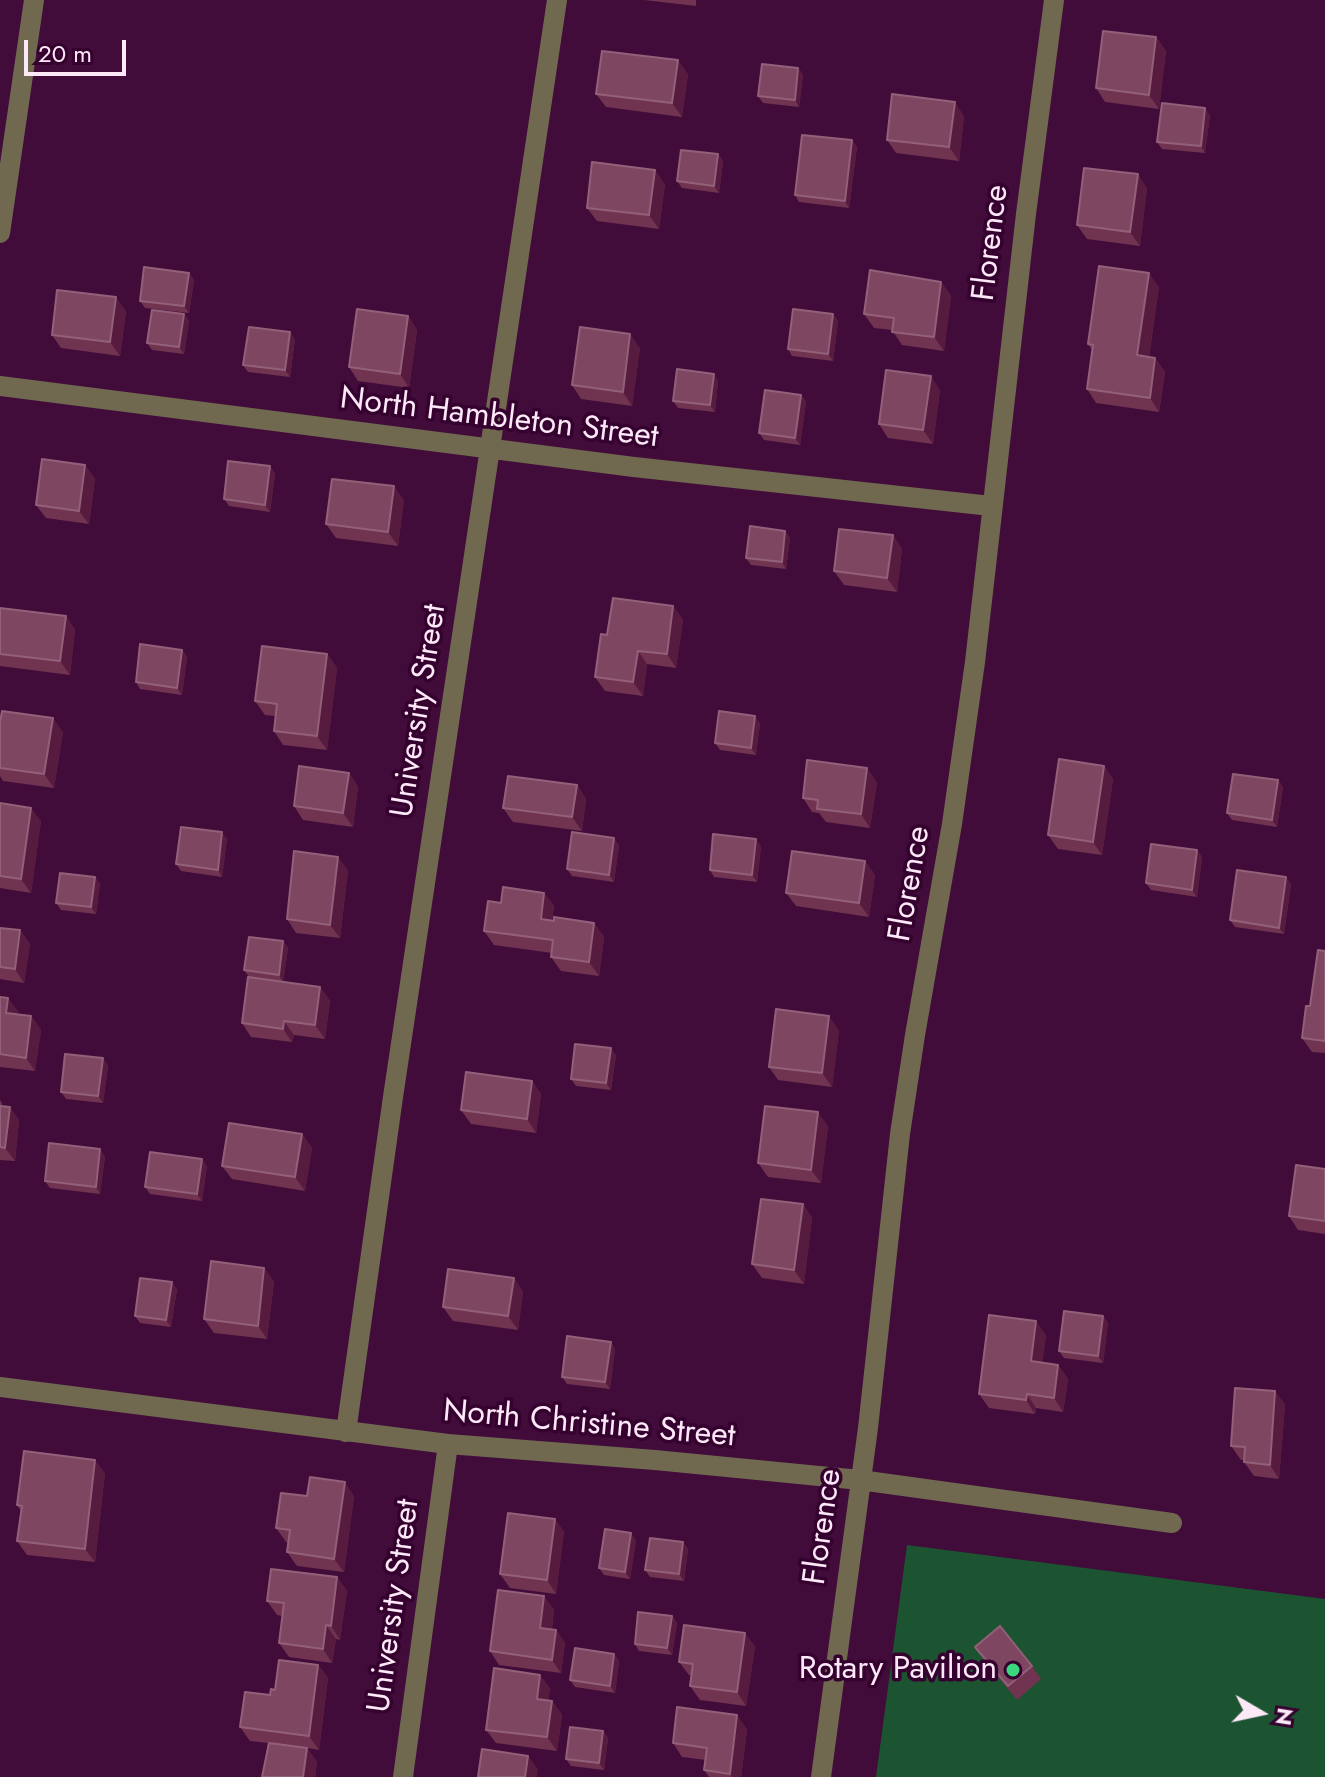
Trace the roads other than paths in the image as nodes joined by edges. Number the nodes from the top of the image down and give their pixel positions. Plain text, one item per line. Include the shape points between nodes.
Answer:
1 (34, 0) edge
2 (557, 0) edge
3 (1054, 0) edge
4 (0, 233) edge
5 (0, 386) edge
6 (490, 447) junction
7 (991, 506) junction
8 (0, 1387) edge
9 (346, 1432) junction
10 (448, 1444) junction
11 (860, 1480) junction
12 (1172, 1523) dead end
13 (403, 1777) edge
14 (821, 1777) edge

1 - 4 street
2 - 6 street, University Street
3 - 7 street, Florence
5 - 6 street, North Hambleton Street
6 - 7 street, North Hambleton Street
6 - 9 street, University Street
7 - 11 street, Florence via 952,824 900,1134
8 - 9 street, North Christine Street
9 - 10 street, North Christine Street
10 - 11 street, North Christine Street
10 - 13 street, University Street
11 - 12 street, North Christine Street
11 - 14 street, Florence

